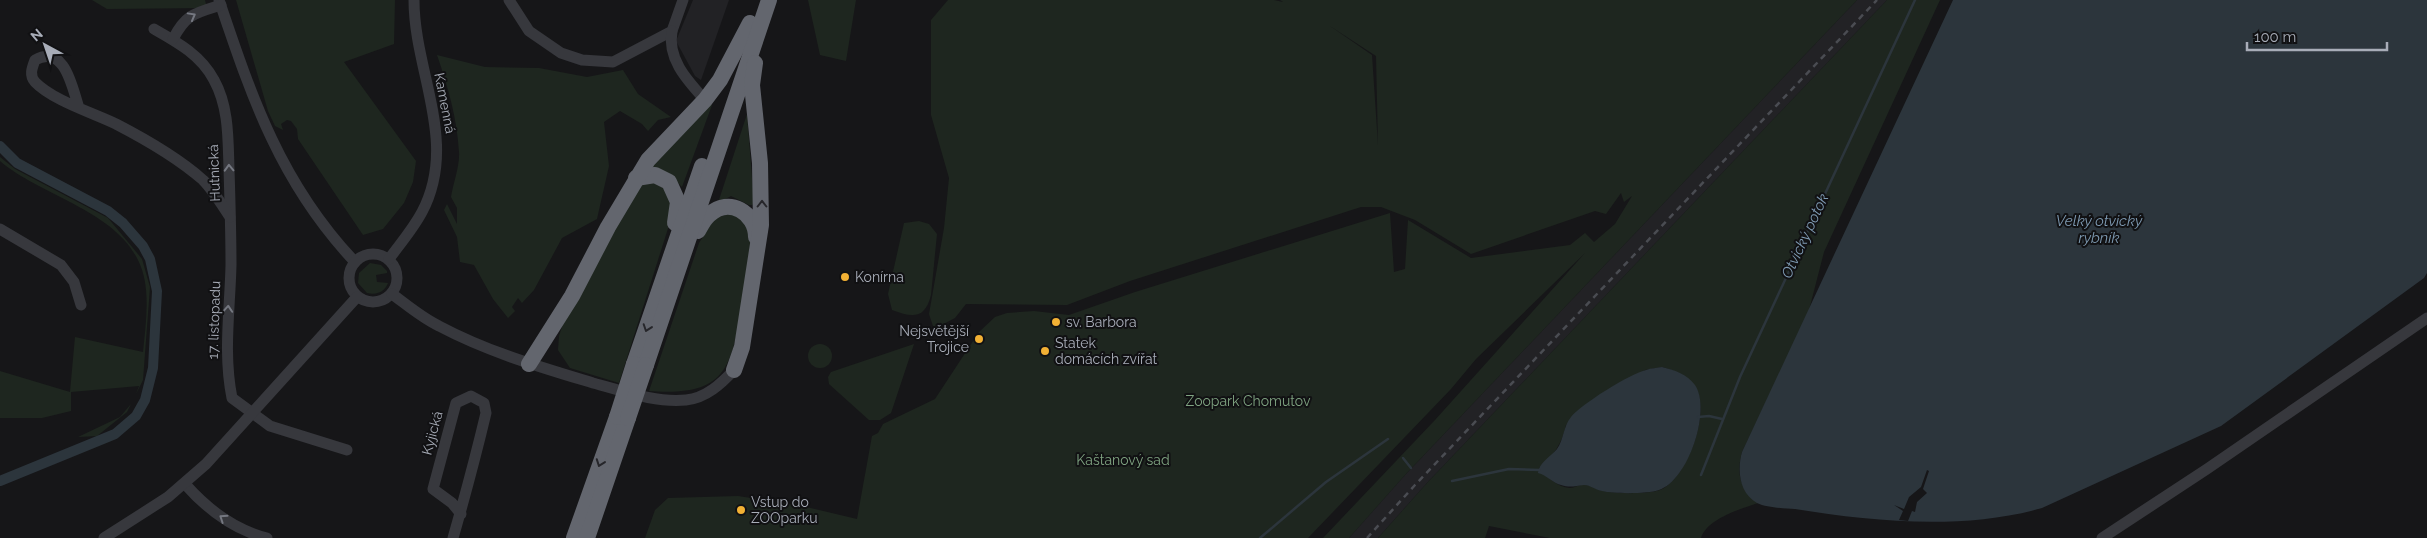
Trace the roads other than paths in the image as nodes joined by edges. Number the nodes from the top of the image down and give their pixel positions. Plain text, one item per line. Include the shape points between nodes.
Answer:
1 (414, 0) edge
2 (508, 0) edge
3 (683, 0) edge
4 (758, 0) edge
5 (769, 0) edge
6 (220, 3) edge
7 (755, 25) junction
8 (154, 29) dead end
9 (672, 31) junction
10 (173, 39) junction
11 (705, 100) junction
12 (79, 108) junction
13 (636, 178) junction
14 (230, 217) junction
15 (0, 229) edge
16 (686, 250) junction
17 (756, 252) junction
18 (389, 259) junction
19 (355, 262) junction
20 (668, 268) junction
21 (392, 294) junction
22 (357, 297) junction
23 (81, 305) dead end
24 (2427, 318) edge
25 (529, 364) junction
26 (640, 364) junction
27 (734, 370) joint
28 (253, 413) junction
29 (622, 417) junction
30 (347, 450) dead end
31 (185, 484) junction
32 (460, 514) junction
33 (104, 538) edge
34 (267, 538) edge
35 (453, 538) edge
36 (574, 538) edge
37 (587, 538) edge
38 (2102, 538) edge

1 - 18 street, Kamenná via 417,42 436,125 436,169 422,212
2 - 9 street via 529,31 561,53 582,60 613,62
3 - 9 street
4 - 7 highway
5 - 7 highway
10 -> 6 street via 190,16
6 - 19 street via 252,98 286,170 328,231
7 - 11 highway
7 - 16 highway
17 -> 7 highway via 762,225 762,203 752,85
7 - 20 highway
8 - 10 street, Hutnická
9 - 11 street via 670,45 673,56
14 -> 10 street, Hutnická via 228,135 218,89 199,59
11 - 13 highway via 657,149
12 - 12 street, Hutnická via 63,64 53,56 35,60 31,70 34,80
12 - 14 street, Hutnická via 165,151 204,181
13 - 20 highway via 655,175 669,182 678,202
13 - 25 highway via 572,296
28 -> 14 street, 17. listopadu via 232,398 228,375
15 - 23 street via 61,265 74,282
16 - 17 highway via 709,215 730,207 738,208 752,219 756,230
16 - 26 highway
17 - 27 highway via 742,347
18 - 19 street via 368,254
18 - 21 street via 398,280
19 - 22 street via 350,268 349,284
20 -> 26 highway
21 - 22 street via 371,303
21 - 25 street via 438,326
22 - 28 street
24 - 38 street via 2207,470
25 - 27 street via 654,399 672,400 702,396
26 - 29 highway, bridge
28 - 30 street, 17. listopadu via 270,426
28 - 31 street
29 -> 36 highway
29 - 37 highway
31 - 33 street
34 -> 31 street via 228,521 204,504
32 - 32 street, Kyjická via 486,413 484,403 470,396 456,403 433,489 452,503
32 - 35 street, Kyjická

